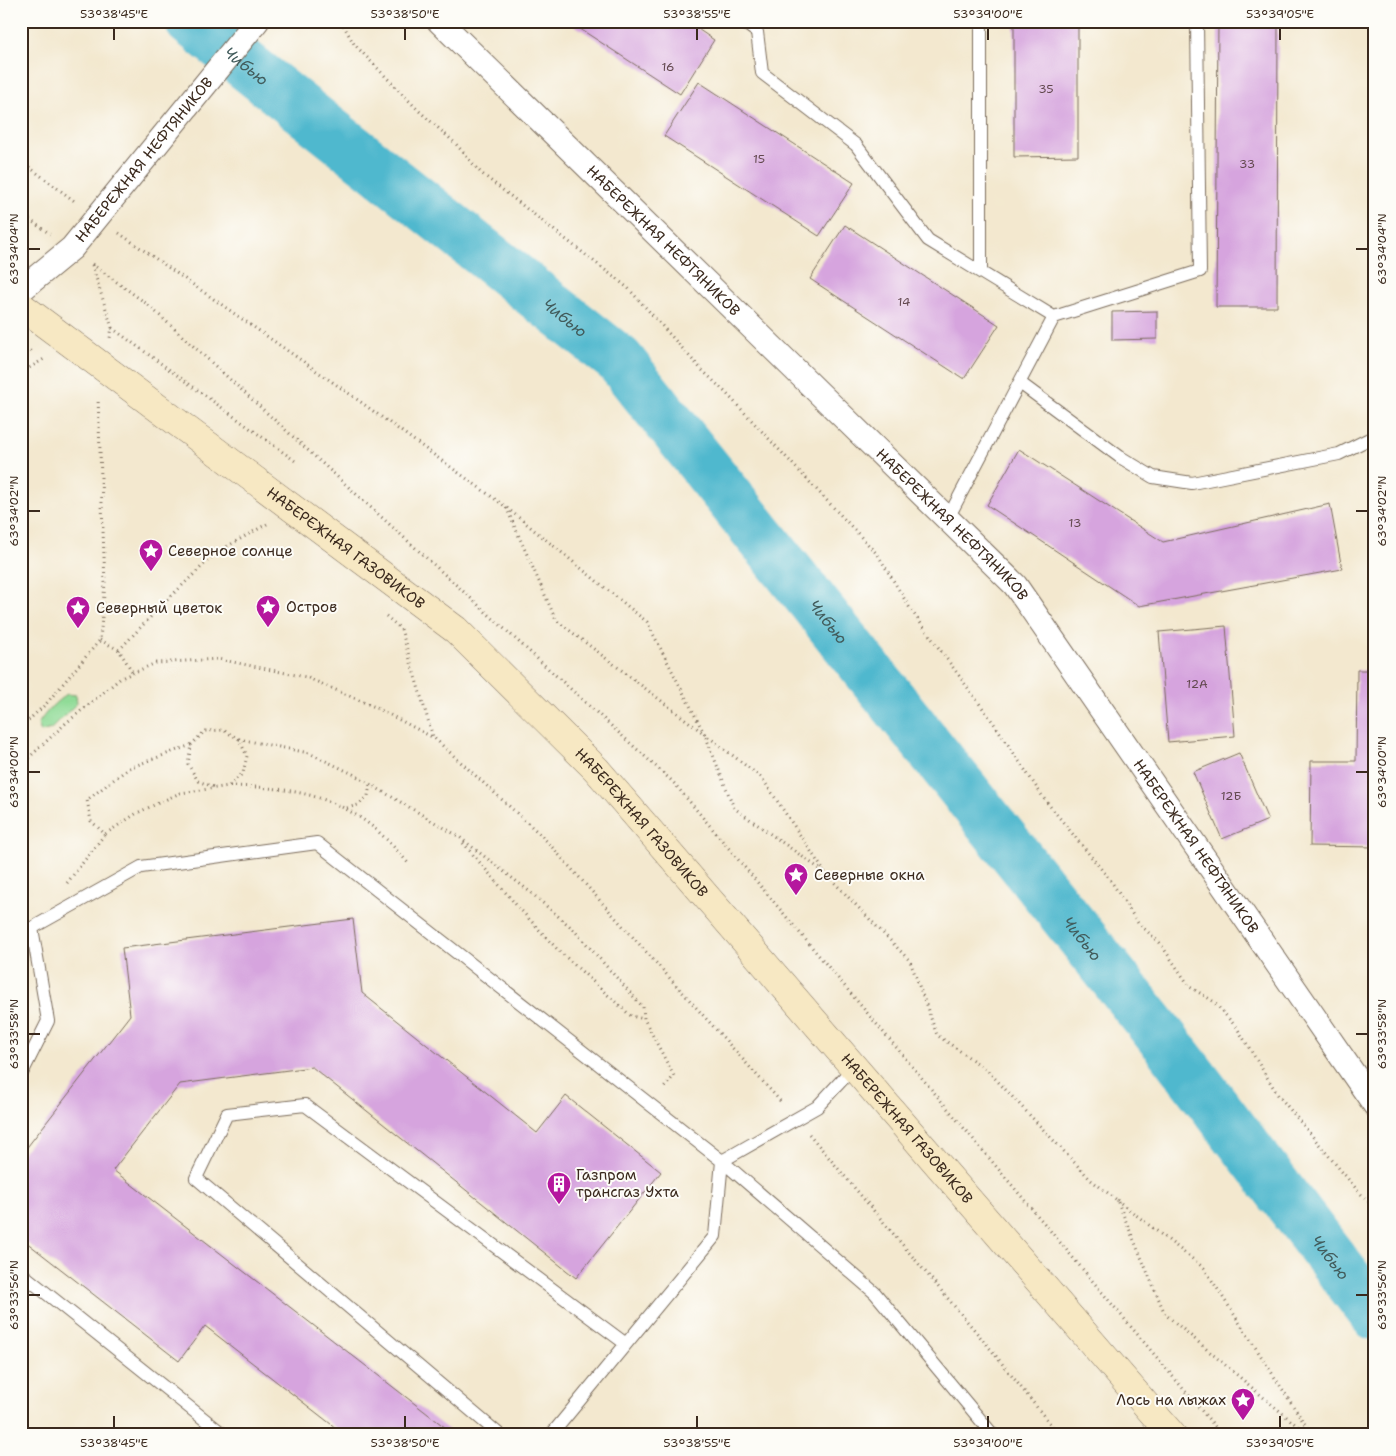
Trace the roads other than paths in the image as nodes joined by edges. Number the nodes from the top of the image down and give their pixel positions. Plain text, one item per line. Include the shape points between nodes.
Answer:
1 (257, 21) edge
2 (439, 21) edge
3 (742, 21) edge
4 (980, 21) edge
5 (1197, 21) edge
6 (981, 272) junction
7 (21, 290) edge
8 (21, 306) edge
9 (1054, 317) junction
10 (1020, 383) junction
11 (1375, 436) edge
12 (948, 518) junction
13 (27, 928) edge
14 (854, 1066) junction
15 (21, 1075) edge
16 (1375, 1105) edge
17 (722, 1161) junction
18 (21, 1273) edge
19 (626, 1344) junction
20 (224, 1435) edge
21 (500, 1435) edge
22 (551, 1435) edge
23 (993, 1435) edge
24 (1172, 1435) edge

1 - 7 street, НАБЕРЕЖНАЯ НЕФТЯНИКОВ via 72,248
2 - 12 street, НАБЕРЕЖНАЯ НЕФТЯНИКОВ
3 - 6 lane via 757,32 762,73 856,145 928,240
4 - 6 lane
5 - 9 lane via 1200,271
6 - 9 lane
8 - 14 main road, НАБЕРЕЖНАЯ ГАЗОВИКОВ via 456,630 596,769
9 - 10 lane
10 - 11 lane via 1153,477 1192,483 1340,454
10 - 12 lane
12 - 16 street, НАБЕРЕЖНАЯ НЕФТЯНИКОВ via 1015,586
13 - 15 lane via 48,1021
13 - 17 lane via 141,866 317,842
14 - 17 lane via 817,1107
14 - 24 main road, НАБЕРЕЖНАЯ ГАЗОВИКОВ
17 - 19 lane via 715,1236
17 - 23 lane via 875,1292
18 - 20 lane
19 - 21 lane via 305,1105 227,1114 196,1178
19 - 22 lane

